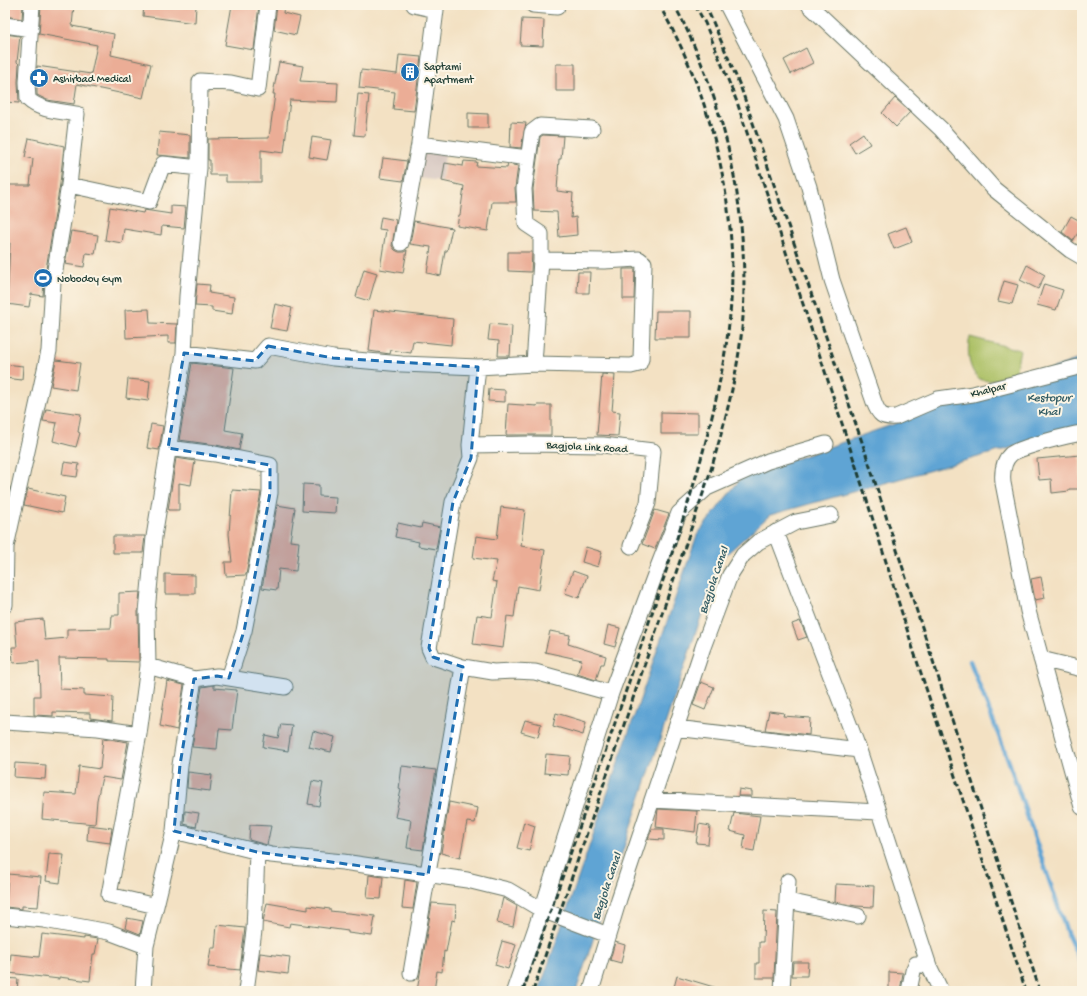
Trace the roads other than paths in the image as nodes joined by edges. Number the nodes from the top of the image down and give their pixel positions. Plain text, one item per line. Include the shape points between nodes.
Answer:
1 (32, 5) edge
2 (268, 5) edge
3 (414, 5) edge
4 (533, 5) edge
5 (727, 5) edge
6 (809, 5) edge
7 (557, 7) dead end
8 (438, 8) edge
9 (5, 25) edge
10 (31, 29) junction
11 (592, 129) dead end
12 (419, 144) junction
13 (528, 158) junction
14 (199, 168) junction
15 (70, 185) junction
16 (401, 243) dead end
17 (1082, 257) edge
18 (541, 260) junction
19 (184, 352) junction
20 (534, 364) junction
21 (1082, 366) edge
22 (478, 368) junction
23 (1082, 433) edge
24 (826, 444) dead end
25 (470, 445) junction
26 (168, 448) junction
27 (831, 516) dead end
28 (776, 532) junction
29 (631, 546) dead end
30 (6, 547) edge
31 (5, 605) edge
32 (1041, 659) junction
33 (148, 666) junction
34 (463, 667) junction
35 (1082, 669) edge
36 (229, 678) junction
37 (194, 680) junction
38 (285, 687) dead end
39 (611, 693) junction
40 (5, 722) edge
41 (676, 728) junction
42 (139, 734) junction
43 (859, 750) junction
44 (652, 800) junction
45 (1082, 807) edge
46 (878, 812) junction
47 (174, 831) junction
48 (257, 852) junction
49 (428, 875) junction
50 (788, 881) dead end
51 (788, 901) junction
52 (156, 906) junction
53 (542, 910) junction
54 (5, 916) edge
55 (858, 916) dead end
56 (606, 934) junction
57 (146, 946) junction
58 (929, 966) junction
59 (411, 973) dead end
60 (143, 991) edge
61 (246, 991) edge
62 (514, 991) edge
63 (591, 991) edge
64 (782, 991) edge
65 (909, 991) edge
66 (941, 991) edge

1 - 10 street
2 - 14 street via 258,89 231,83 200,81
3 - 8 street
4 - 7 street
5 - 21 street, Khalpar via 786,119 808,187 832,280 878,412 889,418 896,417 938,400 973,394
6 - 17 street via 941,129 994,189
8 - 12 street
9 - 10 street
10 - 15 street via 28,99 40,107 77,114
11 - 13 street via 540,126 532,132
12 - 13 street
12 - 16 street
13 - 18 street via 524,189 526,224 540,234
14 - 15 street via 163,164 149,202
14 - 19 street
15 - 30 street via 53,282 49,350
18 - 20 street
18 - 20 street via 639,259 644,263 641,359 639,364 631,366
19 - 22 street via 255,361 268,346 333,358
19 - 26 street
20 - 22 street
22 - 25 street
23 - 32 street via 1022,449 1011,455 1002,471 1028,611
24 - 39 street via 768,461 707,488 679,513
25 - 29 street, Bagjola Link Road via 603,445 653,451 648,503
25 - 34 street via 471,458 453,502 428,648 433,657
26 - 33 street via 154,537 148,612
26 - 36 street via 270,465 270,493 244,631
27 - 28 street via 796,522
28 - 41 street via 758,542 744,555 730,575
28 - 43 street
30 - 31 street
32 - 35 street
32 - 45 street
33 - 37 street
33 - 42 street
34 - 39 street via 493,672 535,672
34 - 49 street
36 - 37 street via 217,676
36 - 38 street
37 - 47 street via 180,765
39 - 53 street
40 - 42 street via 98,728
41 - 43 street
41 - 44 street
42 - 52 street via 109,895
43 - 46 street
44 - 46 street
44 - 56 street
46 - 58 street
47 - 48 street
47 - 52 street
48 - 49 street via 271,856 342,862
48 - 61 street via 254,931
49 - 53 street via 467,880 508,890
49 - 59 street
50 - 51 street
51 - 55 street
51 - 64 street
52 - 57 street
53 - 56 street
53 - 62 street
54 - 57 street via 109,932
56 - 63 street
57 - 60 street
58 - 65 street via 916,964
58 - 66 street

